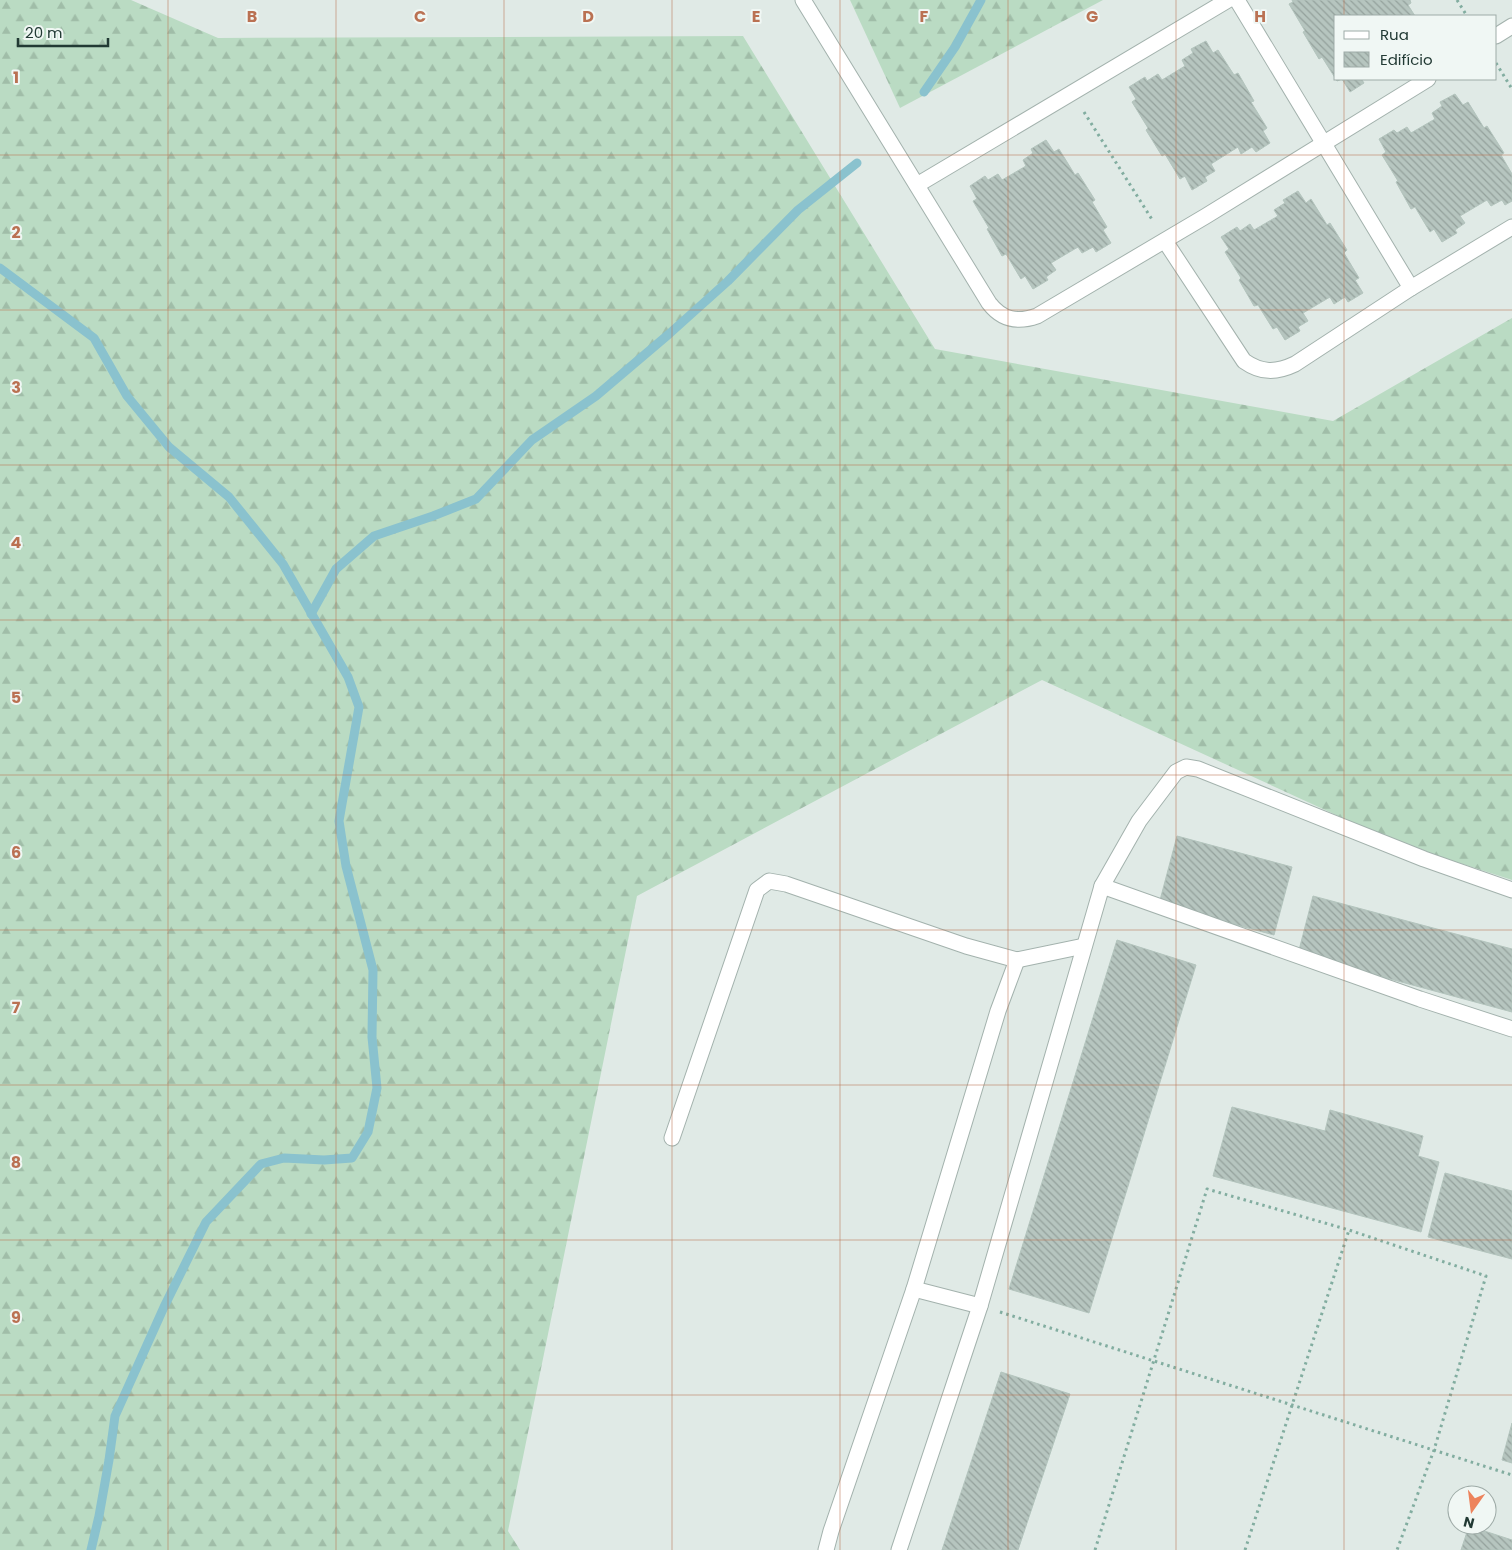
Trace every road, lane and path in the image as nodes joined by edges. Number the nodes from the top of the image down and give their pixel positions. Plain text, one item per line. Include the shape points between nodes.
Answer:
1 (803, 0) edge
2 (1228, 0) edge
3 (1237, 0) edge
4 (1457, 0) edge
5 (1466, 15) edge
6 (1512, 26) edge
7 (1497, 35) edge
8 (1497, 65) edge
9 (1426, 80) edge
10 (1512, 89) edge
11 (1071, 93) junction
12 (1324, 144) junction
13 (917, 185) junction
14 (1512, 228) edge
15 (1165, 241) junction
16 (1412, 288) junction
17 (1102, 886) junction
18 (1512, 890) edge
19 (1084, 946) junction
20 (1017, 960) junction
21 (1512, 1029) edge
22 (672, 1138) dead end
23 (1349, 1230) junction
24 (914, 1290) junction
25 (980, 1306) junction
26 (1152, 1360) junction
27 (1292, 1405) junction
28 (1434, 1450) junction
29 (1512, 1475) edge
30 (826, 1550) edge
31 (899, 1550) edge
32 (1095, 1550) edge
33 (1245, 1550) edge
34 (1397, 1550) edge

1 - 13 street
2 - 11 street
3 - 12 street
4 - 5 path
6 - 7 street
8 - 10 path
9 - 12 street
11 - 13 street
11 - 15 path
12 - 15 street
12 - 16 street
13 - 15 street via 989,303 999,314 1011,320 1037,316
14 - 16 street
15 - 16 street via 1244,361 1262,370 1278,371 1295,364
17 - 18 street via 1139,821 1176,772 1186,767
17 - 19 street
17 - 21 street via 1420,1000
19 - 20 street
19 - 25 street
20 - 22 street via 769,881 757,890
20 - 24 street via 998,1011
23 - 26 path via 1206,1189
23 - 27 path
23 - 28 path via 1486,1276
24 - 25 street
24 - 30 street
25 - 26 path
25 - 31 street
26 - 27 path
26 - 32 path
27 - 28 path
27 - 33 path
28 - 29 path
28 - 34 path

